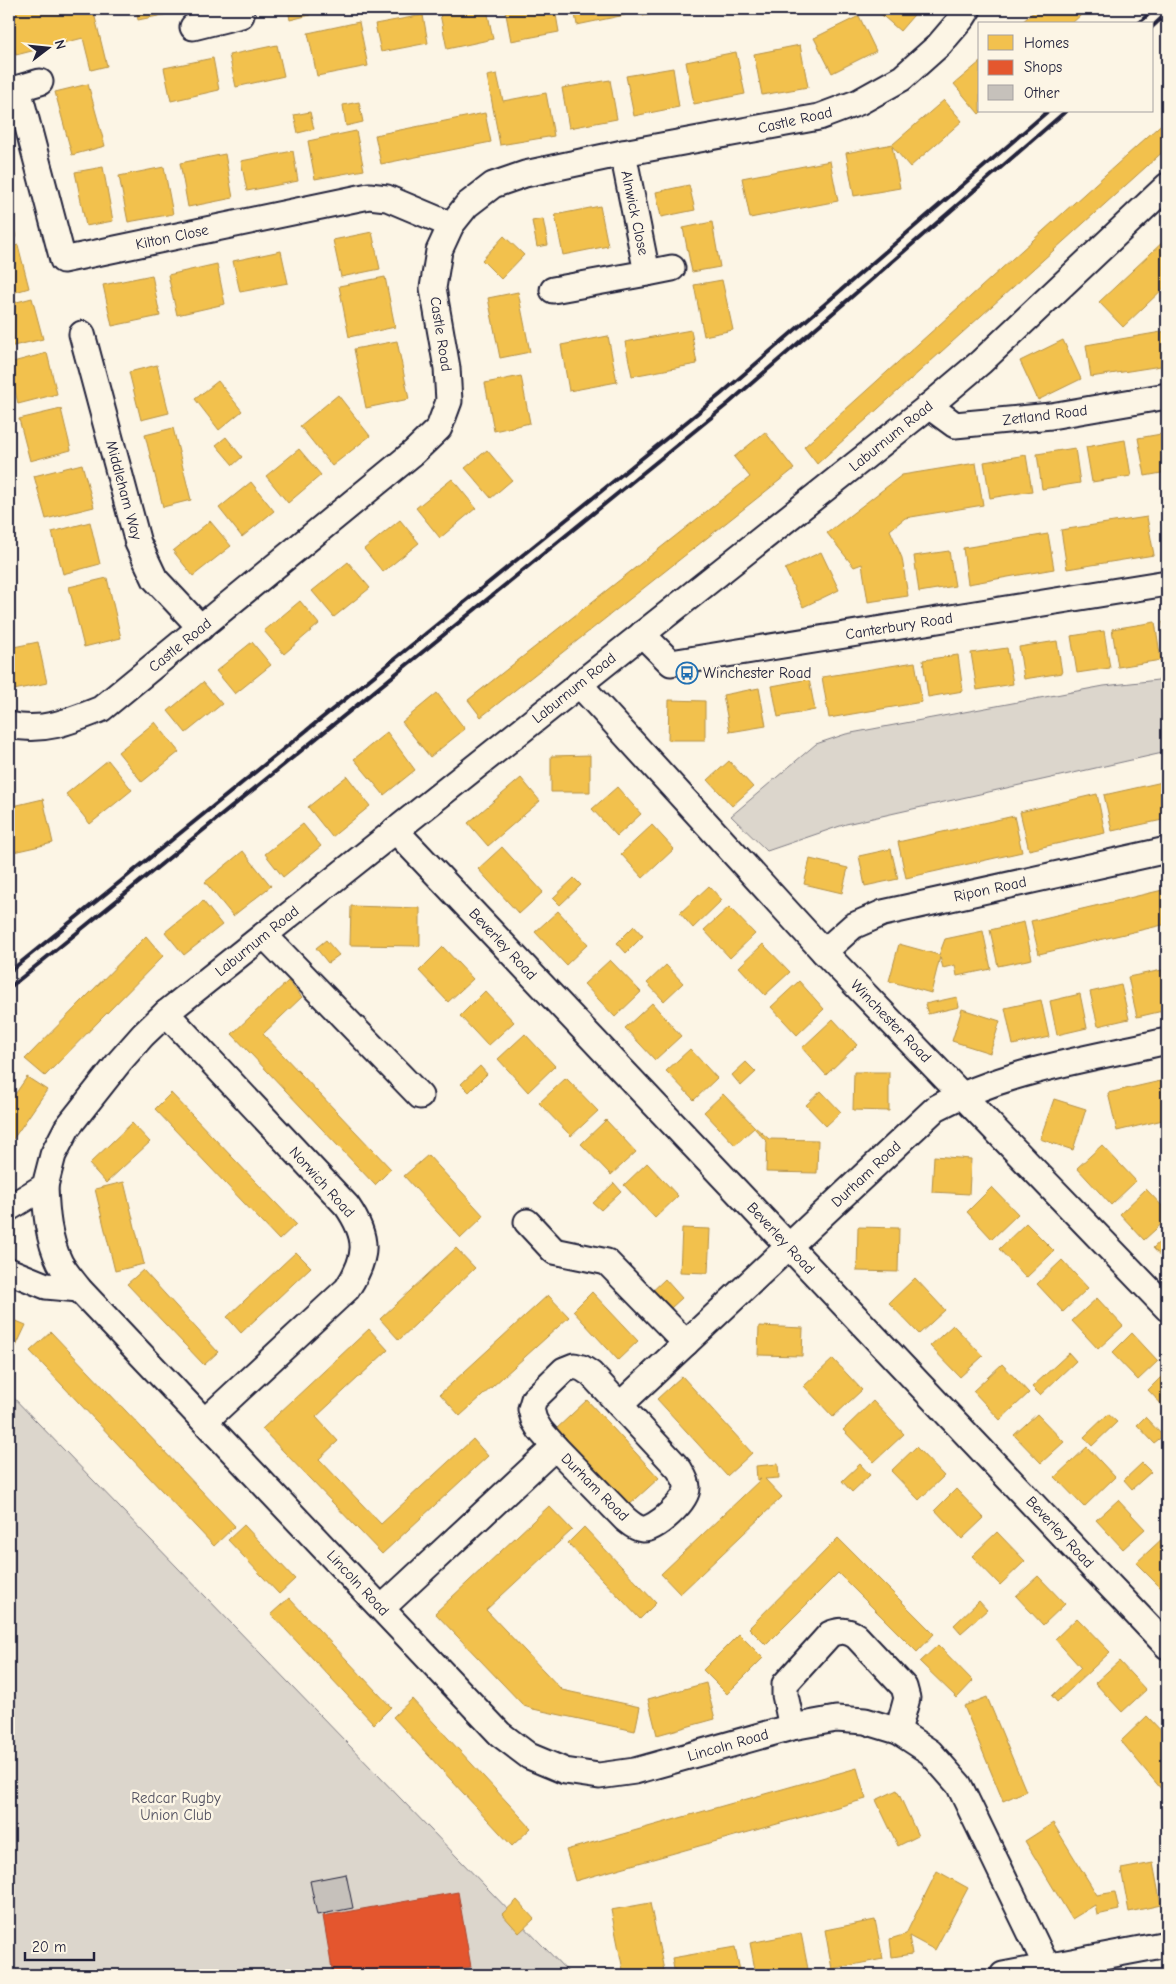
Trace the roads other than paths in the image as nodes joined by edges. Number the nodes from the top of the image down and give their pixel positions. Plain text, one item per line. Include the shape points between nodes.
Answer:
1 (968, 9) edge
2 (216, 15) edge
3 (241, 15) dead end
4 (193, 27) dead end
5 (22, 87) edge
6 (623, 153) junction
7 (1167, 186) edge
8 (451, 225) junction
9 (672, 268) dead end
10 (648, 272) junction
11 (554, 290) dead end
12 (82, 334) dead end
13 (1167, 396) edge
14 (929, 406) junction
15 (1167, 583) edge
16 (201, 628) junction
17 (642, 634) junction
18 (579, 684) junction
19 (9, 725) edge
20 (395, 830) junction
21 (1167, 850) edge
22 (264, 935) junction
23 (824, 952) junction
24 (166, 1014) junction
25 (1167, 1041) edge
26 (962, 1094) junction
27 (420, 1096) dead end
28 (45, 1186) junction
29 (9, 1208) edge
30 (527, 1222) dead end
31 (789, 1247) junction
32 (9, 1272) edge
33 (79, 1289) junction
34 (1165, 1300) edge
35 (686, 1343) junction
36 (620, 1405) junction
37 (205, 1421) junction
38 (554, 1446) junction
39 (382, 1608) junction
40 (1167, 1646) edge
41 (792, 1727) junction
42 (898, 1731) junction
43 (1167, 1944) edge
44 (1047, 1967) junction
45 (1003, 1975) edge

1 - 6 street, Castle Road via 940,45 902,78 859,102 819,117
2 - 3 street
2 - 4 street
5 - 8 street, Kilton Close via 63,260 368,196 387,198
6 - 8 street, Castle Road via 525,174 493,185 467,205
6 - 10 street, Alnwick Close
7 - 14 street, Laburnum Road via 981,362
8 - 16 street, Castle Road via 439,251 433,288 447,368 449,401 439,428
9 - 10 street, Alnwick Close
10 - 11 street, Alnwick Close
12 - 16 street, Middleham Way via 141,550 155,579
13 - 14 street, Zetland Road via 1051,416 955,425
14 - 17 street, Laburnum Road
15 - 17 street, Canterbury Road via 671,663
16 - 19 street, Castle Road via 101,709 65,724 40,728
17 - 18 street, Laburnum Road
18 - 20 street, Laburnum Road
18 - 23 street, Winchester Road
20 - 22 street, Laburnum Road
20 - 31 street, Beverley Road
21 - 23 street, Ripon Road via 883,913 853,926
22 - 24 street, Laburnum Road
22 - 27 street
23 - 26 street, Winchester Road
24 - 28 street, Laburnum Road via 120,1061 67,1128 52,1155
24 - 37 street, Norwich Road via 347,1206 359,1224 364,1242 362,1259 347,1289
25 - 26 street, Durham Road via 1014,1076
26 - 31 street, Durham Road via 936,1108
26 - 34 street, Winchester Road
28 - 29 street
28 - 33 street, Lincoln Road via 51,1240 61,1264
30 - 35 street via 554,1250 607,1262
31 - 35 street, Durham Road
31 - 40 street, Beverley Road
32 - 33 street via 46,1286
33 - 37 street, Lincoln Road
35 - 36 street, Durham Road
36 - 38 street, Durham Road via 582,1368 574,1366 564,1370 534,1399 531,1409 540,1430
36 - 38 street, Durham Road via 679,1469 688,1485 683,1500 651,1528 634,1527
37 - 39 street, Lincoln Road
38 - 39 street, Durham Road
39 - 41 street, Lincoln Road via 500,1734 528,1756 565,1771 599,1776 635,1771
41 - 42 street, Lincoln Road via 836,1718
41 - 42 street via 785,1684 830,1634 848,1631 904,1687 907,1698
42 - 44 street, Lincoln Road via 930,1752 959,1785
43 - 44 street
44 - 45 street

